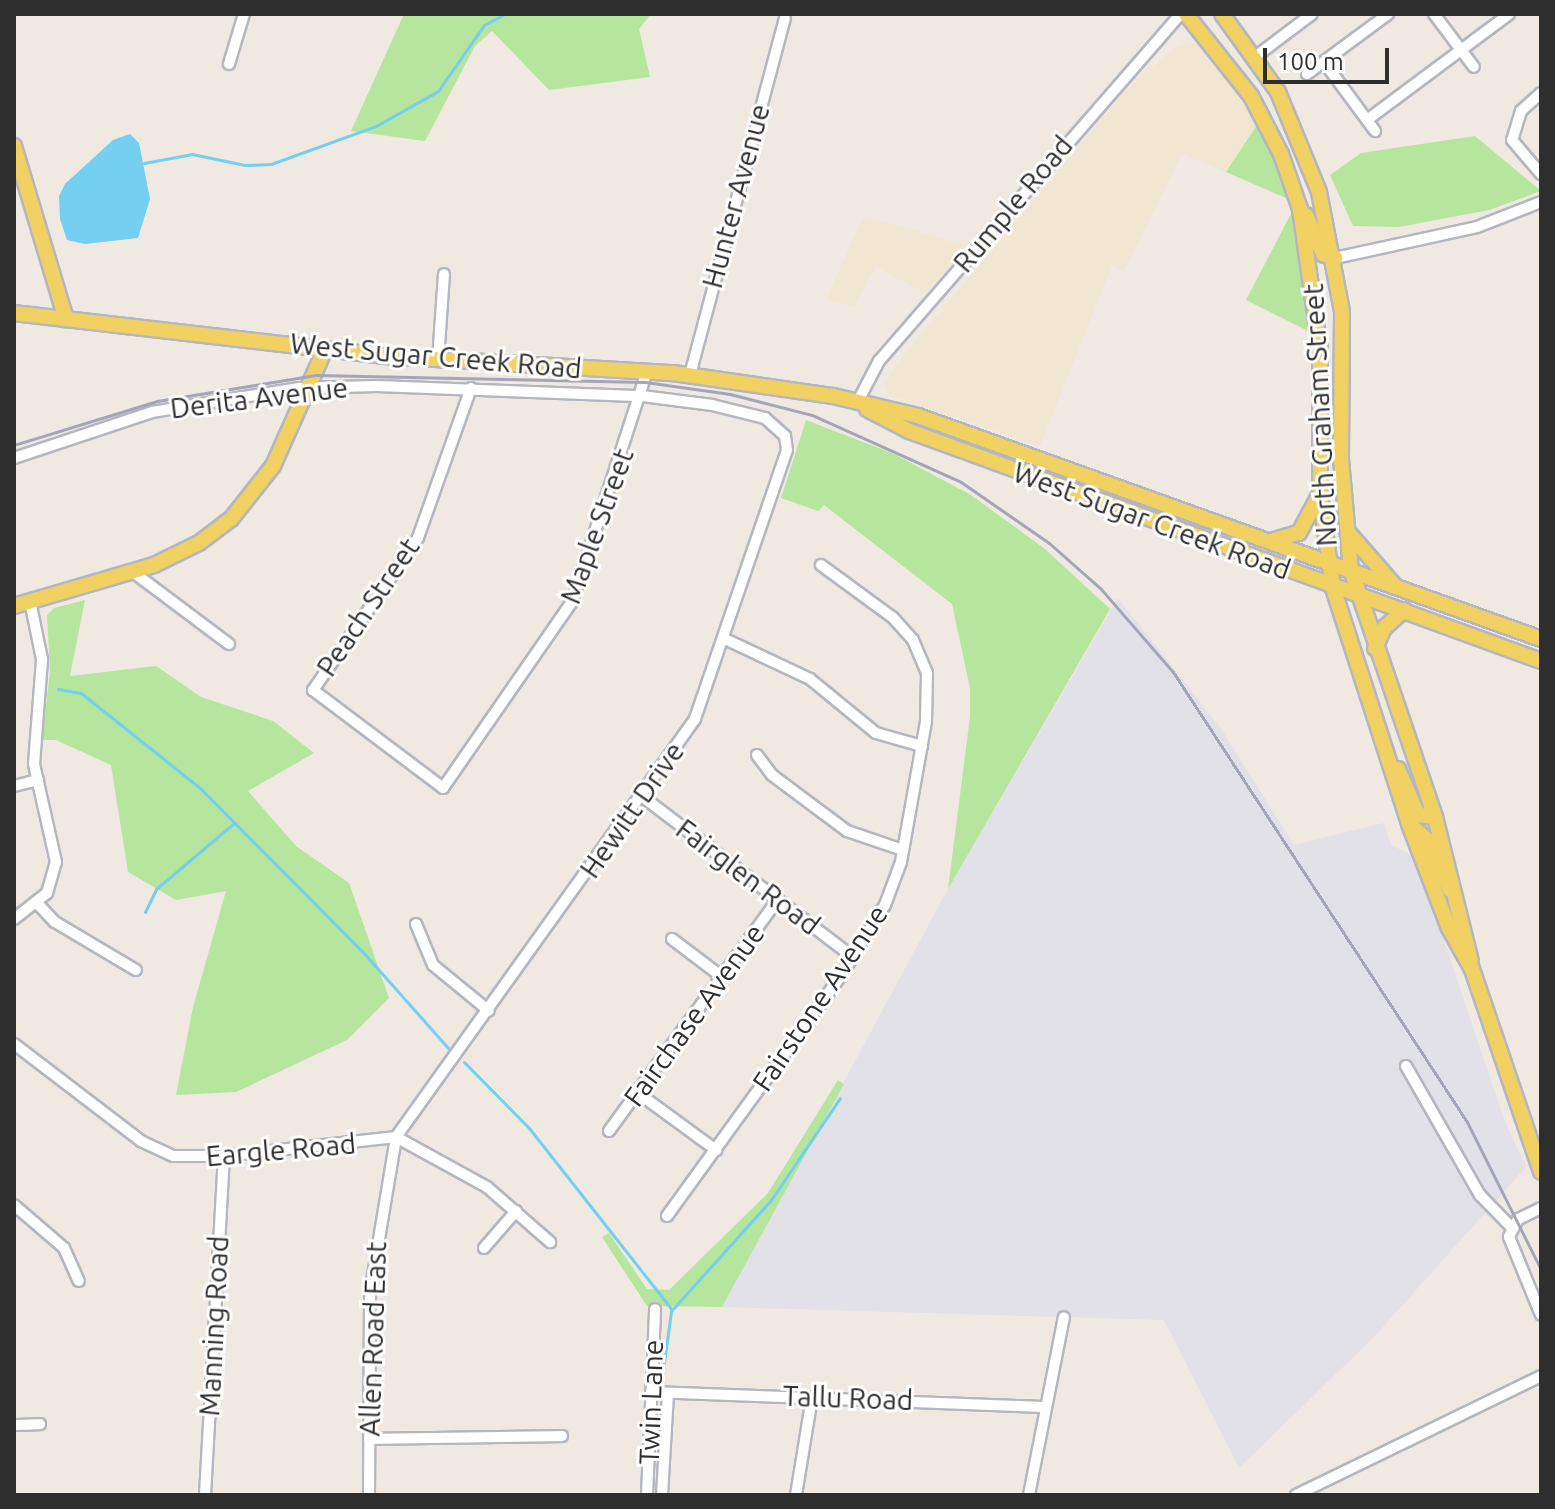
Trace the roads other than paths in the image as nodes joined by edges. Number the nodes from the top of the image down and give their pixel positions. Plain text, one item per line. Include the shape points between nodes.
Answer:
1 (244, 14) edge
2 (1184, 14) edge
3 (1222, 14) edge
4 (1312, 14) edge
5 (1388, 14) edge
6 (1434, 14) edge
7 (1509, 14) edge
8 (785, 18) dead end
9 (1461, 50) junction
10 (1255, 57) junction
11 (1324, 62) junction
12 (229, 64) dead end
13 (1474, 67) dead end
14 (1307, 74) dead end
15 (1541, 93) edge
16 (1367, 120) junction
17 (1375, 131) dead end
18 (14, 146) edge
19 (1541, 174) edge
20 (29, 199) junction
21 (1541, 202) edge
22 (1300, 209) junction
23 (1335, 258) junction
24 (444, 274) dead end
25 (22, 314) edge
26 (66, 319) junction
27 (325, 349) junction
28 (438, 360) junction
29 (647, 371) junction
30 (690, 375) junction
31 (311, 387) junction
32 (471, 388) junction
33 (642, 396) junction
34 (857, 403) junction
35 (787, 442) joint
36 (14, 458) edge
37 (1017, 470) junction
38 (1074, 472) junction
39 (1320, 494) junction
40 (1345, 529) junction
41 (1273, 540) junction
42 (1329, 564) junction
43 (821, 565) dead end
44 (1351, 570) junction
45 (133, 572) junction
46 (1394, 585) junction
47 (1333, 588) junction
48 (1356, 590) junction
49 (30, 601) junction
50 (14, 606) edge
51 (1404, 610) junction
52 (725, 639) junction
53 (1541, 639) edge
54 (229, 644) dead end
55 (1375, 648) junction
56 (1541, 661) edge
57 (1385, 744) junction
58 (922, 746) junction
59 (757, 755) dead end
60 (38, 780) junction
61 (14, 786) edge
62 (443, 788) joint
63 (643, 797) junction
64 (1435, 817) junction
65 (1409, 824) junction
66 (903, 850) junction
67 (778, 899) junction
68 (37, 903) junction
69 (1462, 911) junction
70 (14, 919) edge
71 (416, 924) dead end
72 (672, 939) dead end
73 (853, 957) junction
74 (1472, 969) junction
75 (136, 970) dead end
76 (722, 977) junction
77 (489, 1011) junction
78 (14, 1044) edge
79 (1406, 1066) dead end
80 (638, 1093) junction
81 (609, 1131) dead end
82 (396, 1137) junction
83 (716, 1150) junction
84 (224, 1156) junction
85 (1541, 1172) edge
86 (14, 1205) edge
87 (1541, 1208) edge
88 (516, 1211) junction
89 (667, 1216) dead end
90 (1511, 1227) junction
91 (550, 1242) dead end
92 (484, 1248) dead end
93 (79, 1281) dead end
94 (655, 1309) dead end
95 (1541, 1315) edge
96 (1064, 1317) dead end
97 (1541, 1376) edge
98 (651, 1392) junction
99 (668, 1393) junction
100 (812, 1397) junction
101 (1045, 1407) junction
102 (40, 1424) dead end
103 (14, 1425) edge
104 (562, 1436) dead end
105 (369, 1439) junction
106 (205, 1495) edge
107 (369, 1495) edge
108 (647, 1495) edge
109 (662, 1495) edge
110 (796, 1495) edge
111 (1029, 1495) edge
112 (1296, 1495) edge

1 - 12 street
2 - 22 main road, North Graham Street via 1251,96 1281,154
2 - 34 street, Rumple Road via 879,361
3 - 10 main road, North Graham Street
4 - 10 street
5 - 11 street
6 - 9 street
7 - 9 street
8 - 30 street, Hunter Avenue
9 - 13 street
9 - 16 street
10 - 23 main road, North Graham Street via 1304,147
11 - 14 street
11 - 16 street
15 - 19 street via 1521,111 1512,140
16 - 17 street
18 - 20 main road
20 - 25 main road via 26,208 51,295 45,307
20 - 26 main road
21 - 23 street via 1477,227
22 - 23 main road via 1323,254
22 - 39 main road, North Graham Street via 1320,349
23 - 40 main road, North Graham Street via 1342,322
24 - 28 street
25 - 26 main road, West Sugar Creek Road
26 - 27 main road, West Sugar Creek Road
27 - 28 main road, West Sugar Creek Road
27 - 31 main road
28 - 29 main road, West Sugar Creek Road
29 - 30 main road, West Sugar Creek Road
29 - 33 street, Maple Street
30 - 34 main road, West Sugar Creek Road
31 - 32 street, Derita Avenue
31 - 36 street, Derita Avenue via 152,412
31 - 45 main road via 273,466 245,506 199,543
32 - 33 street, Derita Avenue
32 - 62 street, Peach Street via 418,538 313,690
33 - 35 street, Derita Avenue via 756,415 773,424
33 - 62 street, Maple Street via 572,602
34 - 37 main road, West Sugar Creek Road via 909,431
34 - 38 main road, West Sugar Creek Road via 918,416
35 - 52 street, Hewitt Drive
37 - 38 main road via 1033,462
37 - 47 main road, West Sugar Creek Road
38 - 41 main road, West Sugar Creek Road
39 - 41 main road via 1306,526 1294,536
39 - 42 main road, North Graham Street
40 - 44 main road, North Graham Street
40 - 46 main road
41 - 42 main road, West Sugar Creek Road
42 - 44 main road, West Sugar Creek Road
42 - 47 main road, North Graham Street
43 - 58 street, Fairstone Avenue via 879,607 913,640 928,686
44 - 46 main road, West Sugar Creek Road
44 - 48 main road, North Graham Street
45 - 49 main road
45 - 54 street
46 - 53 main road, West Sugar Creek Road
47 - 48 main road, West Sugar Creek Road
47 - 57 main road, North Graham Street
48 - 51 main road, West Sugar Creek Road
48 - 55 main road, North Graham Street
49 - 50 main road
49 - 60 street via 42,659 33,754
51 - 55 main road via 1384,628
51 - 56 main road, West Sugar Creek Road
52 - 58 street via 800,673 876,733
52 - 63 street, Hewitt Drive via 695,719
55 - 64 main road, North Graham Street
57 - 64 main road via 1418,815
57 - 65 main road, North Graham Street
58 - 66 street, Fairstone Avenue
59 - 66 street via 772,775 847,831
60 - 61 street
60 - 68 street via 56,862 50,888
63 - 67 street, Fairglen Road
63 - 77 street, Hewitt Drive
64 - 69 main road, North Graham Street
65 - 69 main road via 1427,840
65 - 74 main road, North Graham Street via 1449,928
66 - 73 street, Fairstone Avenue via 891,892
67 - 73 street, Fairglen Road
67 - 76 street, Fairchase Avenue
68 - 70 street
68 - 75 street via 55,922
69 - 74 main road, North Graham Street
71 - 77 street via 433,965
72 - 76 street
73 - 83 street, Fairstone Avenue
74 - 85 main road, North Graham Street
76 - 80 street, Fairchase Avenue
77 - 82 street, Hewitt Drive
78 - 84 street, Eargle Road via 157,1150 185,1158
79 - 90 street via 1480,1195
80 - 81 street, Fairchase Avenue
80 - 83 street
82 - 84 street, Eargle Road
82 - 88 street, Eargle Road via 487,1187
82 - 105 street, Allen Road East via 371,1272
83 - 89 street, Fairstone Avenue
84 - 106 street, Manning Road
86 - 93 street via 64,1248
87 - 90 street
88 - 91 street, Eargle Road
88 - 92 street
90 - 95 street via 1509,1245
94 - 98 street, Twin Lane
96 - 101 street
97 - 112 street
98 - 99 street, Tallu Road
98 - 108 street, Twin Lane
99 - 100 street, Tallu Road
99 - 109 street, Twin Lane
100 - 101 street, Tallu Road
100 - 110 street
101 - 111 street
102 - 103 street
104 - 105 street
105 - 107 street, Allen Road East

